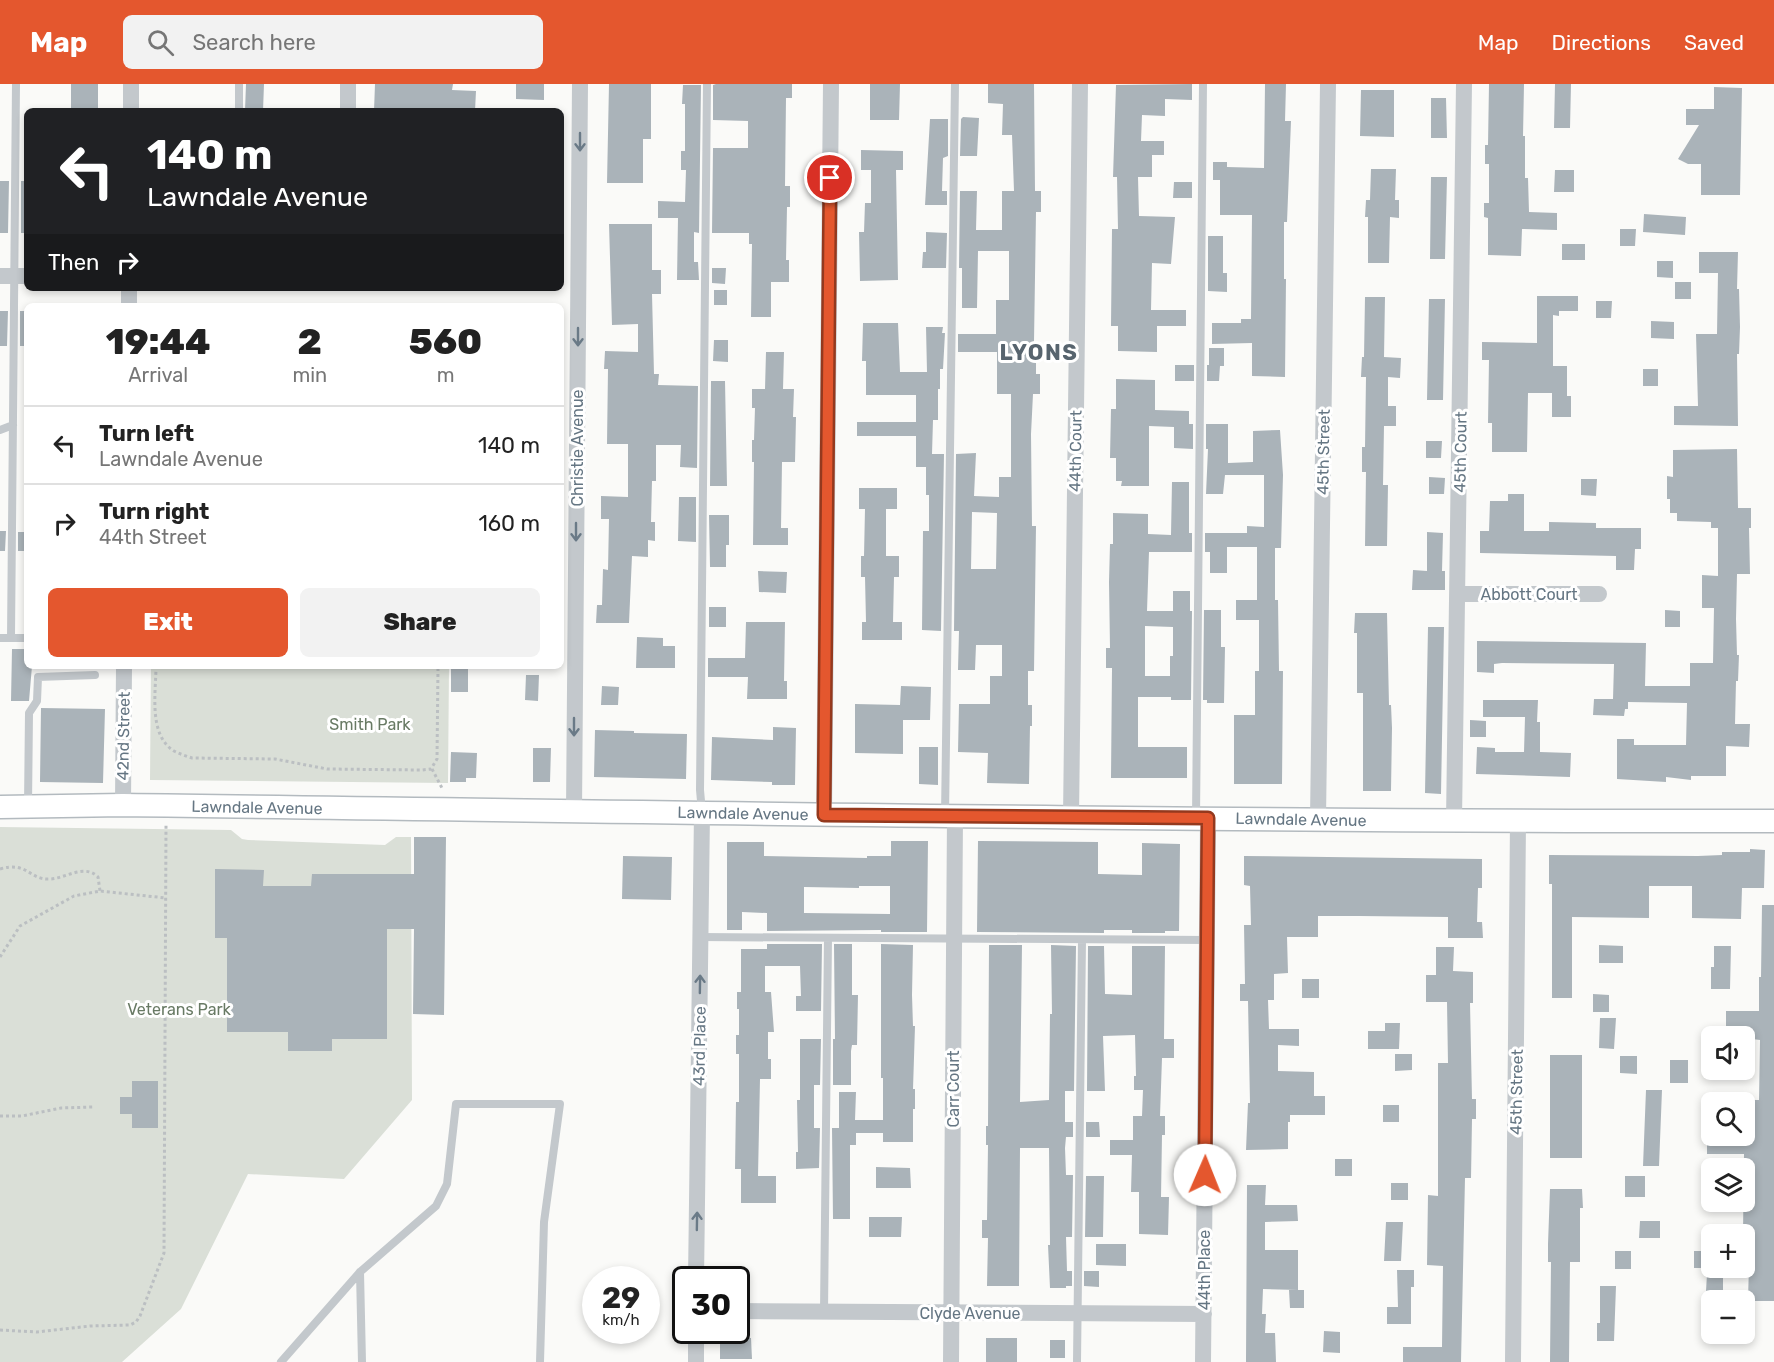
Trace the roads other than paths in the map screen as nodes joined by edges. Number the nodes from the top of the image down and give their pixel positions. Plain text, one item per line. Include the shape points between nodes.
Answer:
1 (16, 84) edge
2 (131, 84) edge
3 (239, 84) edge
4 (348, 84) edge
5 (580, 84) edge
6 (707, 84) edge
7 (831, 84) edge
8 (955, 84) edge
9 (1080, 84) edge
10 (1203, 84) edge
11 (1328, 84) edge
12 (1464, 84) edge
13 (130, 108) edge
14 (239, 108) edge
15 (348, 108) edge
16 (14, 276) edge
17 (13, 426) junction
18 (0, 430) edge
19 (1458, 594) junction
20 (1599, 594) dead end
21 (0, 638) edge
22 (11, 638) junction
23 (24, 638) edge
24 (124, 669) edge
25 (95, 675) dead end
26 (123, 805) junction
27 (28, 806) junction
28 (0, 807) edge
29 (574, 812) junction
30 (702, 812) junction
31 (824, 815) junction
32 (950, 817) junction
33 (1071, 817) junction
34 (1202, 818) junction
35 (1318, 819) junction
36 (1454, 821) junction
37 (1518, 821) junction
38 (1774, 821) edge
39 (700, 937) junction
40 (828, 938) junction
41 (954, 939) junction
42 (1082, 940) junction
43 (1207, 940) junction
44 (696, 1266) edge
45 (360, 1272) junction
46 (750, 1311) edge
47 (824, 1312) junction
48 (951, 1313) junction
49 (1077, 1313) junction
50 (1204, 1314) junction
51 (696, 1344) edge
52 (281, 1362) edge
53 (362, 1362) edge
54 (540, 1362) edge
55 (696, 1362) edge
56 (951, 1362) edge
57 (1077, 1362) edge
58 (1203, 1362) edge
59 (1513, 1362) edge

1 - 16 lane
2 - 13 street
3 - 14 lane
4 - 15 street
5 -> 29 street, Christie Avenue
6 - 30 lane
7 - 31 street
8 - 32 lane
9 - 33 street, 44th Court
10 - 34 lane
11 - 35 street, 45th Street
12 - 19 street, 45th Court
16 - 17 lane
17 - 18 lane
17 - 22 lane
19 - 20 street, Abbott Court
19 - 36 street, 45th Court
21 - 22 lane
22 - 23 lane
24 - 26 street, 42nd Street
25 - 27 lane via 38,676 37,701 29,713
26 - 27 street, Lawndale Avenue
26 - 29 street, Lawndale Avenue
27 - 28 street, Lawndale Avenue
29 - 30 street, Lawndale Avenue
30 - 31 street, Lawndale Avenue
30 - 39 street, 43rd Place
31 - 32 street, Lawndale Avenue
32 - 33 street, Lawndale Avenue
32 - 41 street, Carr Court
33 - 34 street, Lawndale Avenue
34 - 35 street, Lawndale Avenue
34 - 43 street, 44th Place
35 - 36 street, Lawndale Avenue
36 - 37 street, Lawndale Avenue
37 - 38 street, Lawndale Avenue
37 - 59 street, 45th Street
39 - 40 lane
44 -> 39 street, 43rd Place
40 - 41 lane
40 - 47 lane
41 - 42 lane
41 - 48 street, Carr Court
42 - 43 lane
42 - 49 lane
43 - 50 street, 44th Place
45 - 52 lane
45 - 53 lane
45 - 54 lane via 436,1206 447,1184 456,1104 560,1104 544,1222
46 - 47 street, Clyde Avenue
47 - 48 street, Clyde Avenue
48 - 49 street, Clyde Avenue
48 - 56 street, Carr Court
49 - 50 street, Clyde Avenue
49 - 57 lane
50 - 58 street, 44th Place
51 - 55 street

